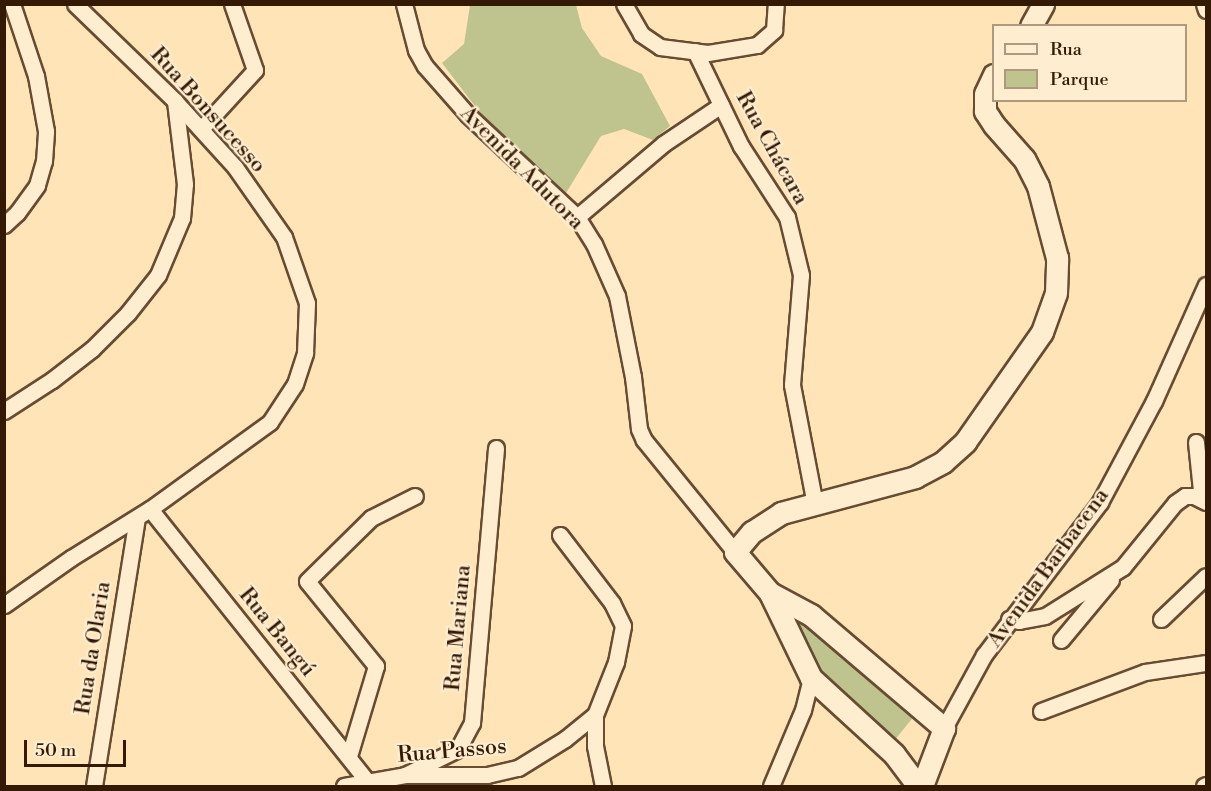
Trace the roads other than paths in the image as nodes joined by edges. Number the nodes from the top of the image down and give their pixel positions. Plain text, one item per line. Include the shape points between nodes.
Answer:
1 (12, 4) edge
2 (75, 4) edge
3 (232, 4) edge
4 (404, 4) edge
5 (624, 4) edge
6 (776, 4) edge
7 (1043, 4) edge
8 (1204, 4) edge
9 (1206, 10) edge
10 (1033, 24) edge
11 (695, 51) junction
12 (992, 77) edge
13 (175, 101) junction
14 (721, 105) junction
15 (201, 129) junction
16 (577, 217) junction
17 (4, 225) edge
18 (1206, 285) edge
19 (4, 411) edge
20 (1196, 442) dead end
21 (496, 448) dead end
22 (415, 496) dead end
23 (1204, 501) edge
24 (815, 504) junction
25 (143, 514) junction
26 (560, 536) dead end
27 (735, 552) junction
28 (1123, 567) junction
29 (1206, 576) edge
30 (770, 593) junction
31 (4, 605) edge
32 (1009, 619) junction
33 (1161, 619) dead end
34 (1061, 640) dead end
35 (1206, 663) edge
36 (811, 678) junction
37 (1041, 711) dead end
38 (595, 715) junction
39 (944, 728) junction
40 (349, 756) junction
41 (405, 775) junction
42 (369, 785) edge
43 (94, 786) edge
44 (344, 786) edge
45 (603, 786) edge
46 (771, 786) edge
47 (920, 786) edge

1 - 17 street via 36,76 46,131 44,161 37,184
2 - 13 street, Rua Bonsucesso
3 - 15 street via 255,70
4 - 16 street, Avenida Adutora via 416,50 425,66 468,115
5 - 11 street via 641,34 660,47
6 - 11 street via 774,30 757,45 708,53
7 - 10 street
8 - 9 street
11 - 14 street, Rua Chácara
12 - 24 street via 985,94 985,111 1024,159 1033,177 1057,258 1056,293 1042,332 964,442 943,462 915,477
13 - 15 street, Rua Bonsucesso
13 - 19 street via 185,184 182,218 158,275 92,349 52,381
14 - 16 street via 663,144
14 - 24 street, Rua Chácara via 741,146 787,217 801,275 792,386
15 - 25 street, Rua Bonsucesso via 235,167 284,237 307,303 305,353 295,384 270,422
16 - 27 street, Avenida Adutora via 617,296 644,440
18 - 32 street, Avenida Barbacena via 1154,401 1100,502
20 - 23 street
21 - 41 street, Rua Mariana via 472,723 458,749
22 - 40 street via 371,518 307,581 376,666
23 - 28 street via 1185,496 1175,503
24 - 27 street via 766,520
25 - 31 street, Rua Bonsucesso
25 - 40 street, Rua Bangú
25 - 43 street, Rua da Olaria
26 - 38 street via 612,603 623,626 616,662
27 - 30 street, Avenida Adutora
28 - 32 street via 1045,616
28 - 34 street
29 - 33 street
30 - 36 street, Avenida Adutora
30 - 39 street via 811,615
32 - 39 street, Avenida Barbacena via 984,655
35 - 37 street via 1145,672
36 - 46 street via 803,710
36 - 47 street via 894,754
38 - 41 street, Rua Passos via 518,768 487,775
38 - 45 street via 595,746
39 - 47 street, Avenida Barbacena
40 - 42 street, Rua Bangú
41 - 42 street, Rua Passos
42 - 44 street, Rua Passos

